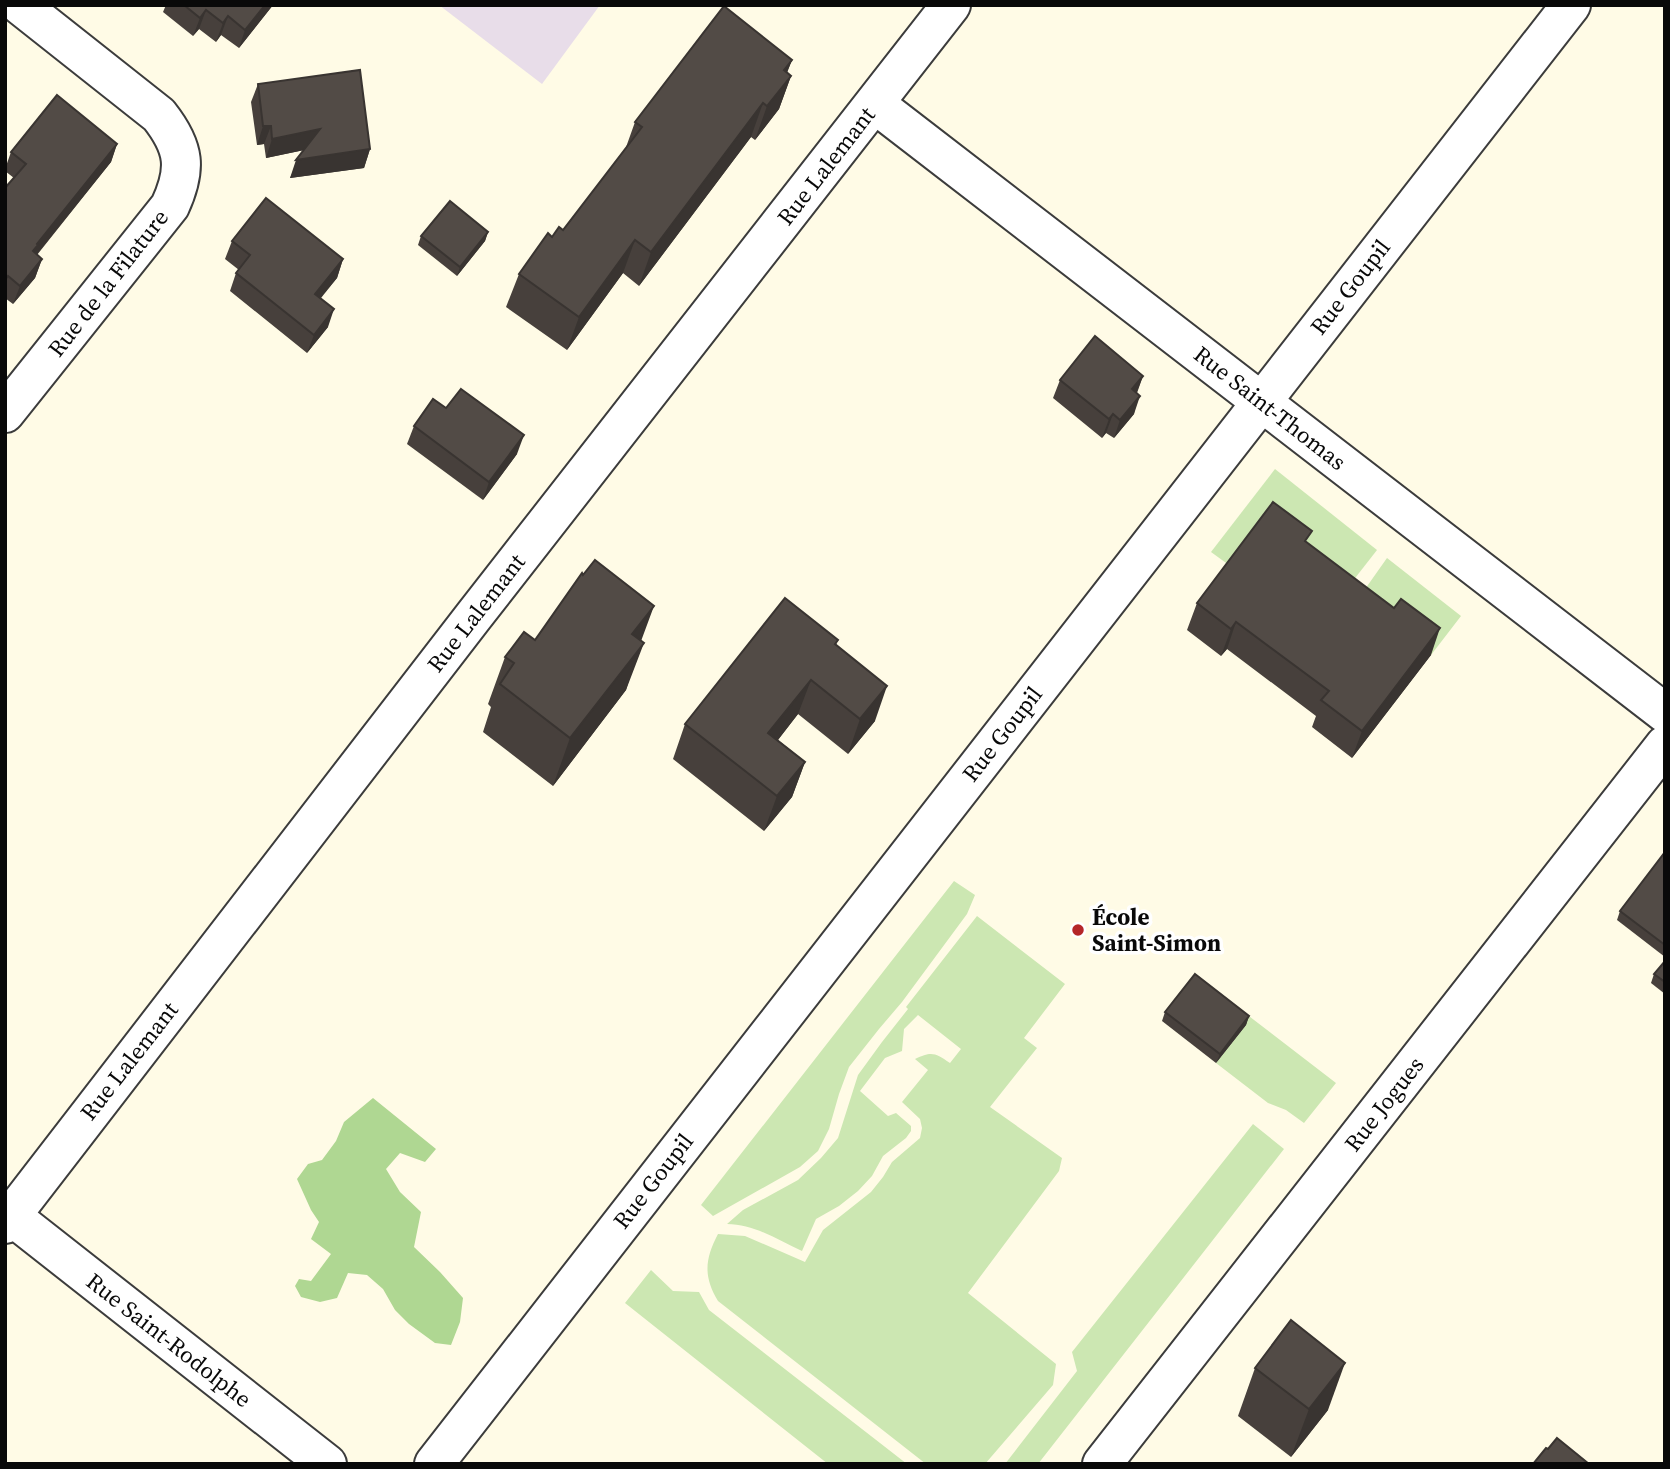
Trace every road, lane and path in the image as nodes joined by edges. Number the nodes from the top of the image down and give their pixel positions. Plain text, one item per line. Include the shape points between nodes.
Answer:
1 (20, 5) edge
2 (951, 5) edge
3 (1571, 5) edge
4 (876, 104) junction
5 (1261, 401) junction
6 (5, 413) edge
7 (1665, 713) edge
8 (1665, 745) edge
9 (7, 1217) edge
10 (327, 1464) edge
11 (434, 1464) edge
12 (1102, 1464) edge

1 - 6 street, Rue de la Filature via 159,115 171,130 182,161 170,206
2 - 4 street, Rue Lalemant
3 - 5 street, Rue Goupil
4 - 5 street, Rue Saint-Thomas
4 - 9 street, Rue Lalemant
5 - 7 street, Rue Saint-Thomas
5 - 11 street, Rue Goupil
8 - 12 street, Rue Jogues
9 - 10 street, Rue Saint-Rodolphe

